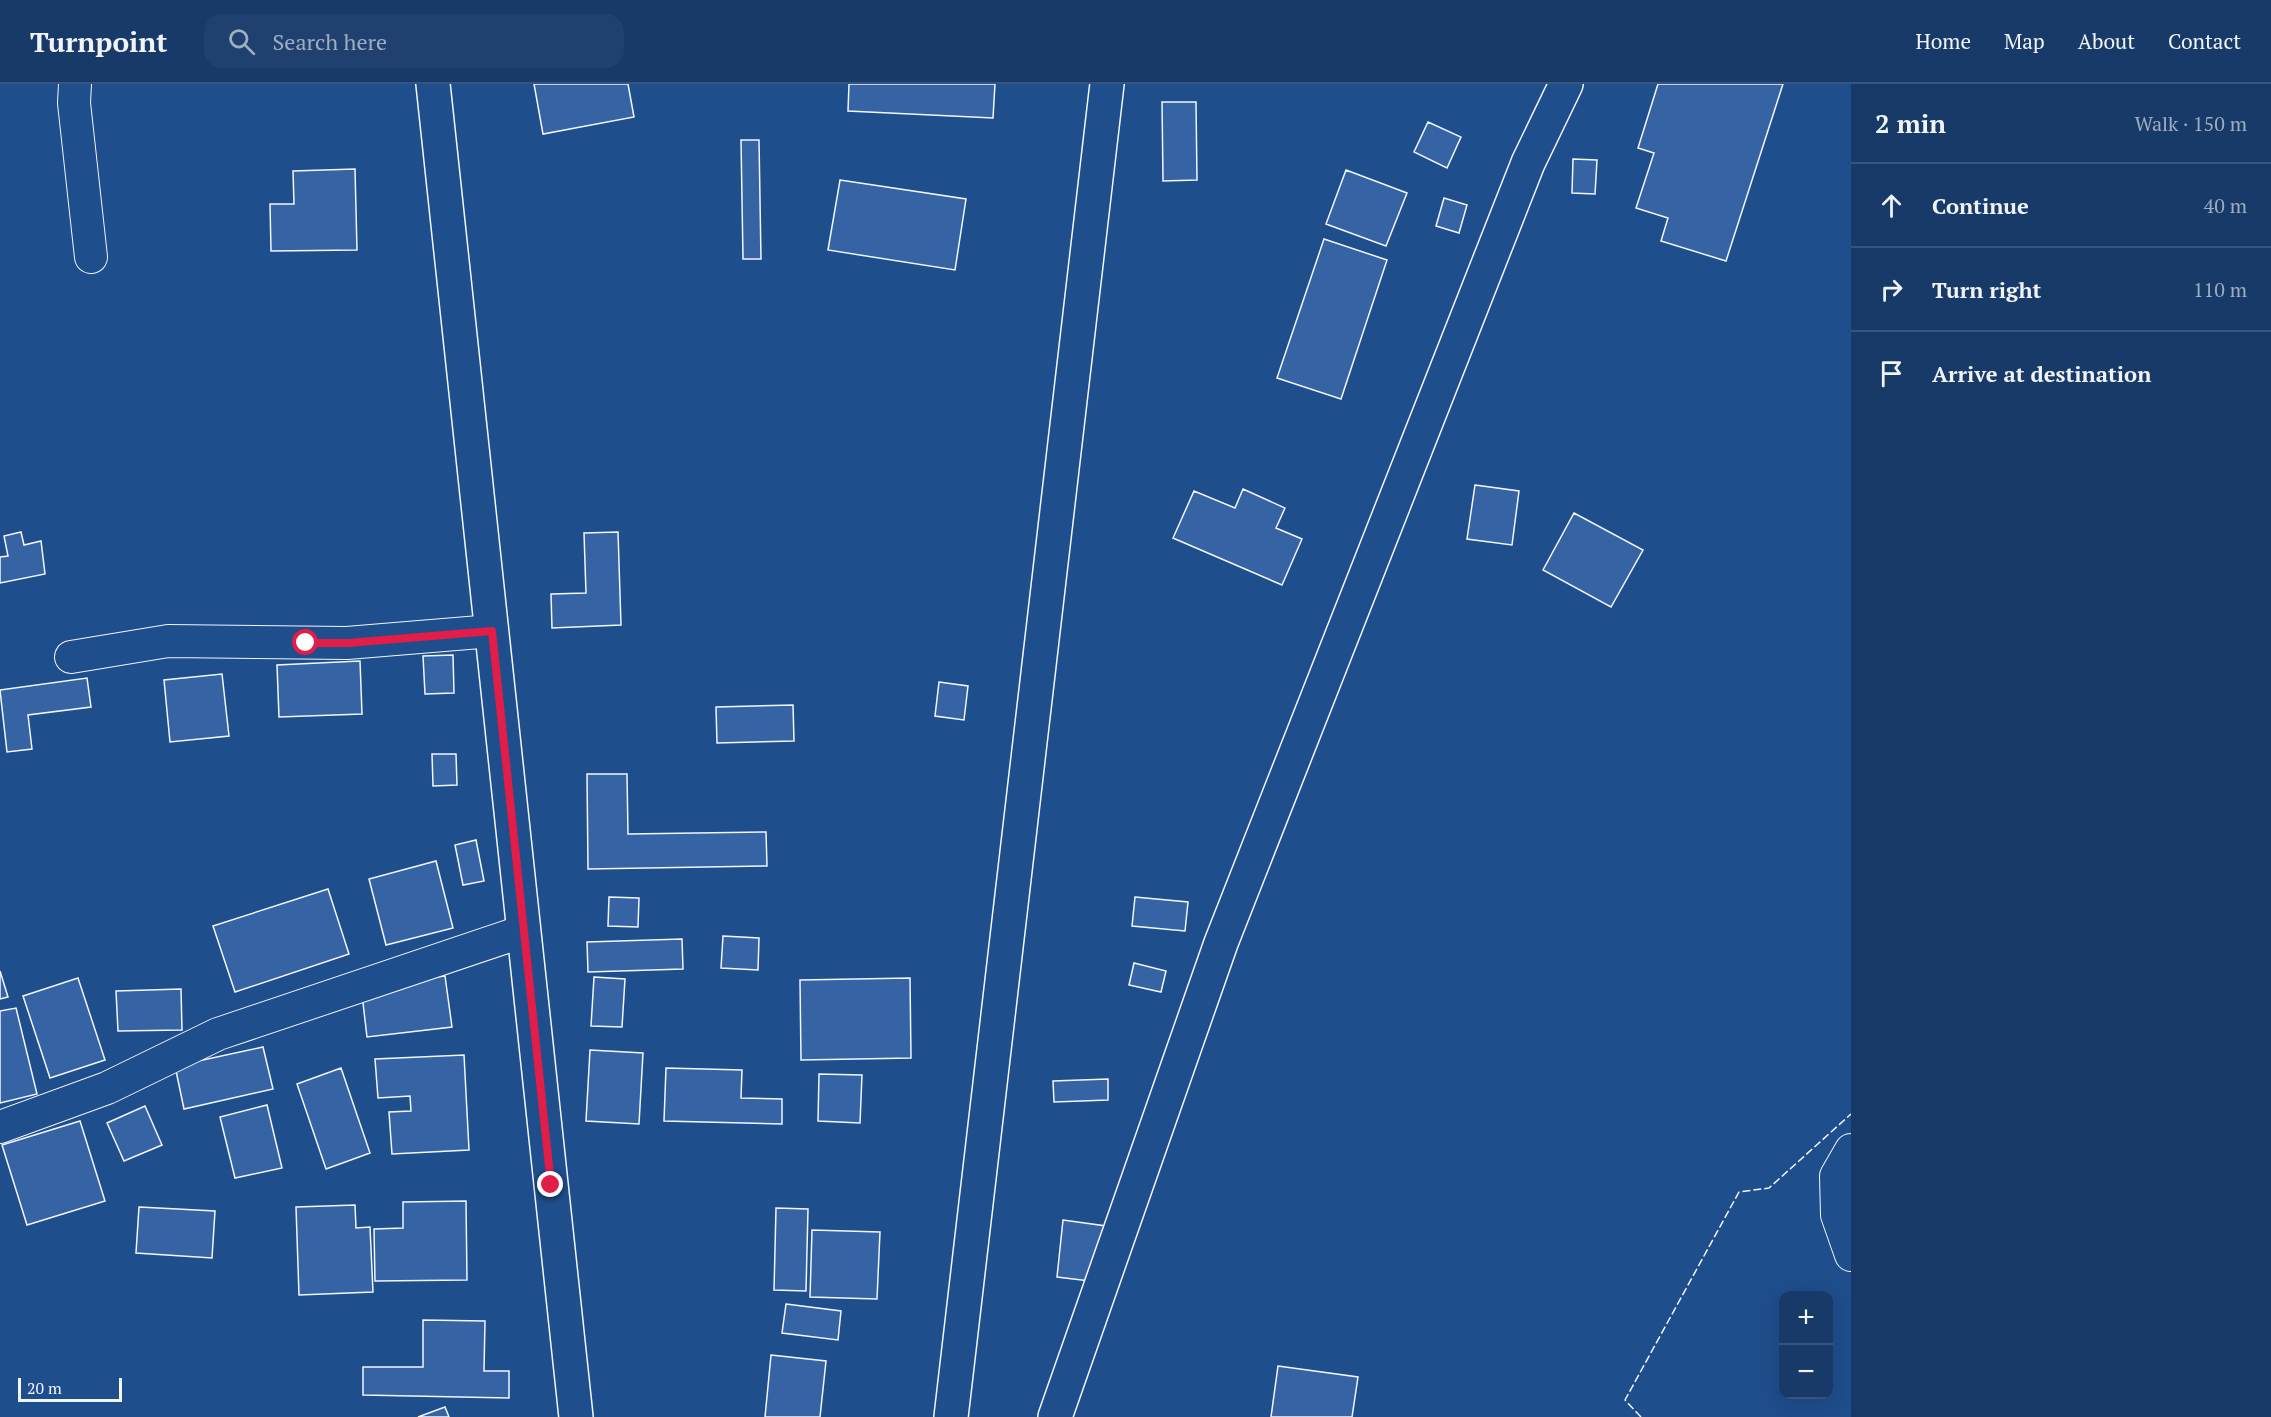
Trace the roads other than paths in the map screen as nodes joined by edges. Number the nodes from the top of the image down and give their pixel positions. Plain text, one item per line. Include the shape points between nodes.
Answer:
1 (75, 84) edge
2 (433, 84) edge
3 (1107, 84) edge
4 (1566, 84) edge
5 (91, 256) dead end
6 (492, 631) junction
7 (72, 657) dead end
8 (524, 931) junction
9 (0, 1127) edge
10 (1851, 1150) edge
11 (1851, 1256) edge
12 (576, 1417) edge
13 (951, 1417) edge
14 (1055, 1417) edge

1 - 5 street
2 - 6 main road
3 - 13 main road
4 - 14 main road via 1528,163 1221,943
6 - 7 street via 348,643 168,641
6 - 8 main road
8 - 9 street via 218,1034 107,1088
8 - 12 main road
10 - 11 street via 1836,1176 1837,1215

